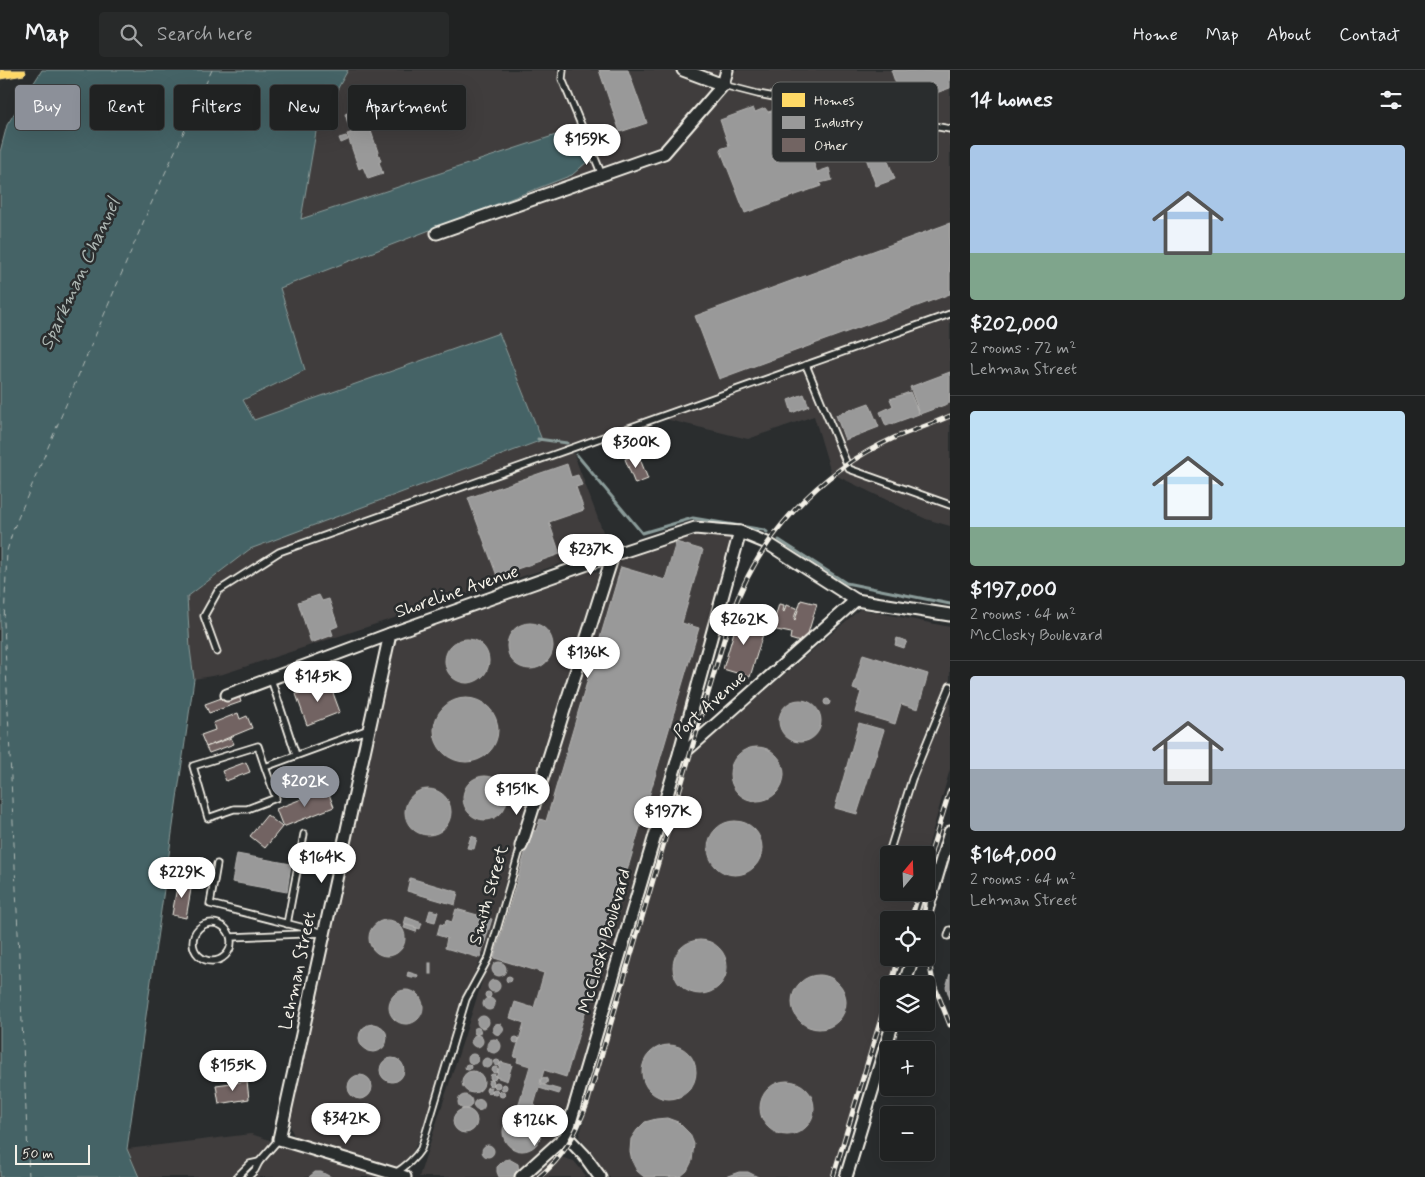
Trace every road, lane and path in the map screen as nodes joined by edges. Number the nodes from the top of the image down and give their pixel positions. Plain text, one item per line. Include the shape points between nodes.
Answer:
1 (563, 70) edge
2 (683, 70) edge
3 (727, 70) edge
4 (723, 85) junction
5 (772, 97) edge
6 (602, 175) junction
7 (437, 234) dead end
8 (950, 314) edge
9 (806, 365) junction
10 (950, 505) edge
11 (740, 532) junction
12 (613, 555) junction
13 (856, 600) junction
14 (950, 614) edge
15 (390, 634) junction
16 (217, 652) dead end
17 (271, 678) junction
18 (950, 686) edge
19 (227, 695) dead end
20 (369, 728) junction
21 (296, 756) junction
22 (678, 758) junction
23 (265, 767) junction
24 (950, 832) edge
25 (304, 834) dead end
26 (522, 846) joint
27 (891, 846) edge
28 (217, 864) dead end
29 (927, 911) edge
30 (287, 924) junction
31 (324, 933) junction
32 (231, 937) junction
33 (890, 1031) edge
34 (566, 1136) junction
35 (279, 1139) junction
36 (259, 1162) junction
37 (400, 1175) edge
38 (237, 1177) edge
39 (248, 1177) edge
40 (521, 1177) edge
41 (600, 1177) edge
42 (846, 1177) edge

1 - 6 lane via 562,79
2 - 4 street
3 - 4 street
4 - 5 lane
4 - 6 street via 664,153
6 - 7 street
8 - 9 lane
9 - 10 lane via 849,469
9 - 16 lane via 279,552 218,590 204,616
11 - 12 street, Shoreline Avenue via 695,528
11 - 13 street, Shoreline Avenue via 768,543
11 - 22 street, McClosky Boulevard
12 - 15 street, Shoreline Avenue
12 - 26 street, Smith Street
13 - 14 street, Shoreline Avenue
13 - 22 street, Port Avenue
15 - 17 street, Shoreline Avenue
15 - 20 street, Lehman Street
17 - 19 street, Shoreline Avenue
17 - 21 lane
18 - 27 lane via 912,779
20 - 21 lane
20 - 31 street, Lehman Street
21 - 23 lane
22 - 34 street, McClosky Boulevard
23 - 23 lane via 258,746 193,766 208,818 276,798
24 - 29 street
25 - 30 lane
26 - 37 lane, Smith Street via 489,957 466,999 421,1149
28 - 30 lane via 210,904
30 - 31 lane
31 - 32 lane
31 - 35 street, Lehman Street
32 - 32 lane via 217,923 204,924 193,937 194,950 207,961 221,960 230,950
33 - 42 street
34 - 40 street
34 - 41 street
35 - 36 lane
35 - 37 street
36 - 38 lane via 250,1164
36 - 39 lane

